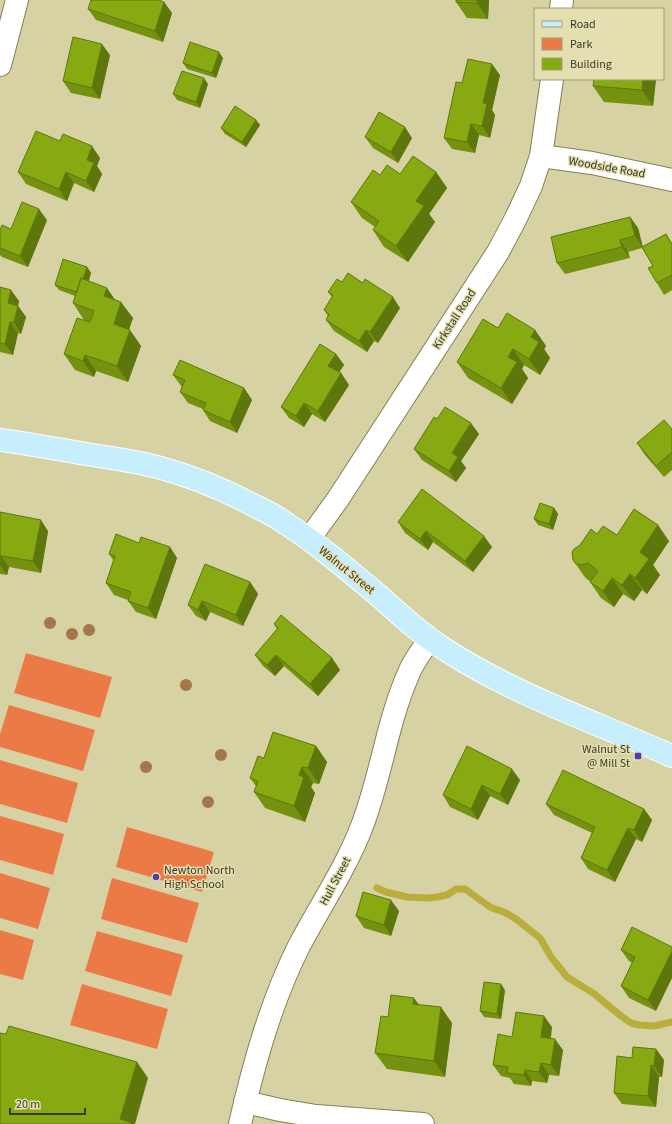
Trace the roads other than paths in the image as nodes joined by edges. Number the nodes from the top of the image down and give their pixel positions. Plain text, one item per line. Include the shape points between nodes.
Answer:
1 (17, 0) edge
2 (0, 65) edge
3 (552, 80) edge
4 (542, 156) junction
5 (672, 180) edge
6 (0, 440) edge
7 (309, 539) junction
8 (430, 639) junction
9 (672, 756) edge
10 (245, 1102) junction
11 (240, 1124) edge
12 (422, 1124) edge

1 - 2 street
3 - 4 street, Kirkstall Road
4 - 5 street, Woodside Road via 592,163
4 - 7 street, Kirkstall Road via 531,186 498,252 338,499
6 - 7 main road, Walnut Street via 128,460 193,478 253,505
7 - 8 main road, Walnut Street
8 - 9 main road, Walnut Street via 502,682 556,708
8 - 10 street, Hull Street via 408,673 372,800 362,826 284,977 259,1048
10 - 11 street, Hull Street
10 - 12 street via 316,1116

